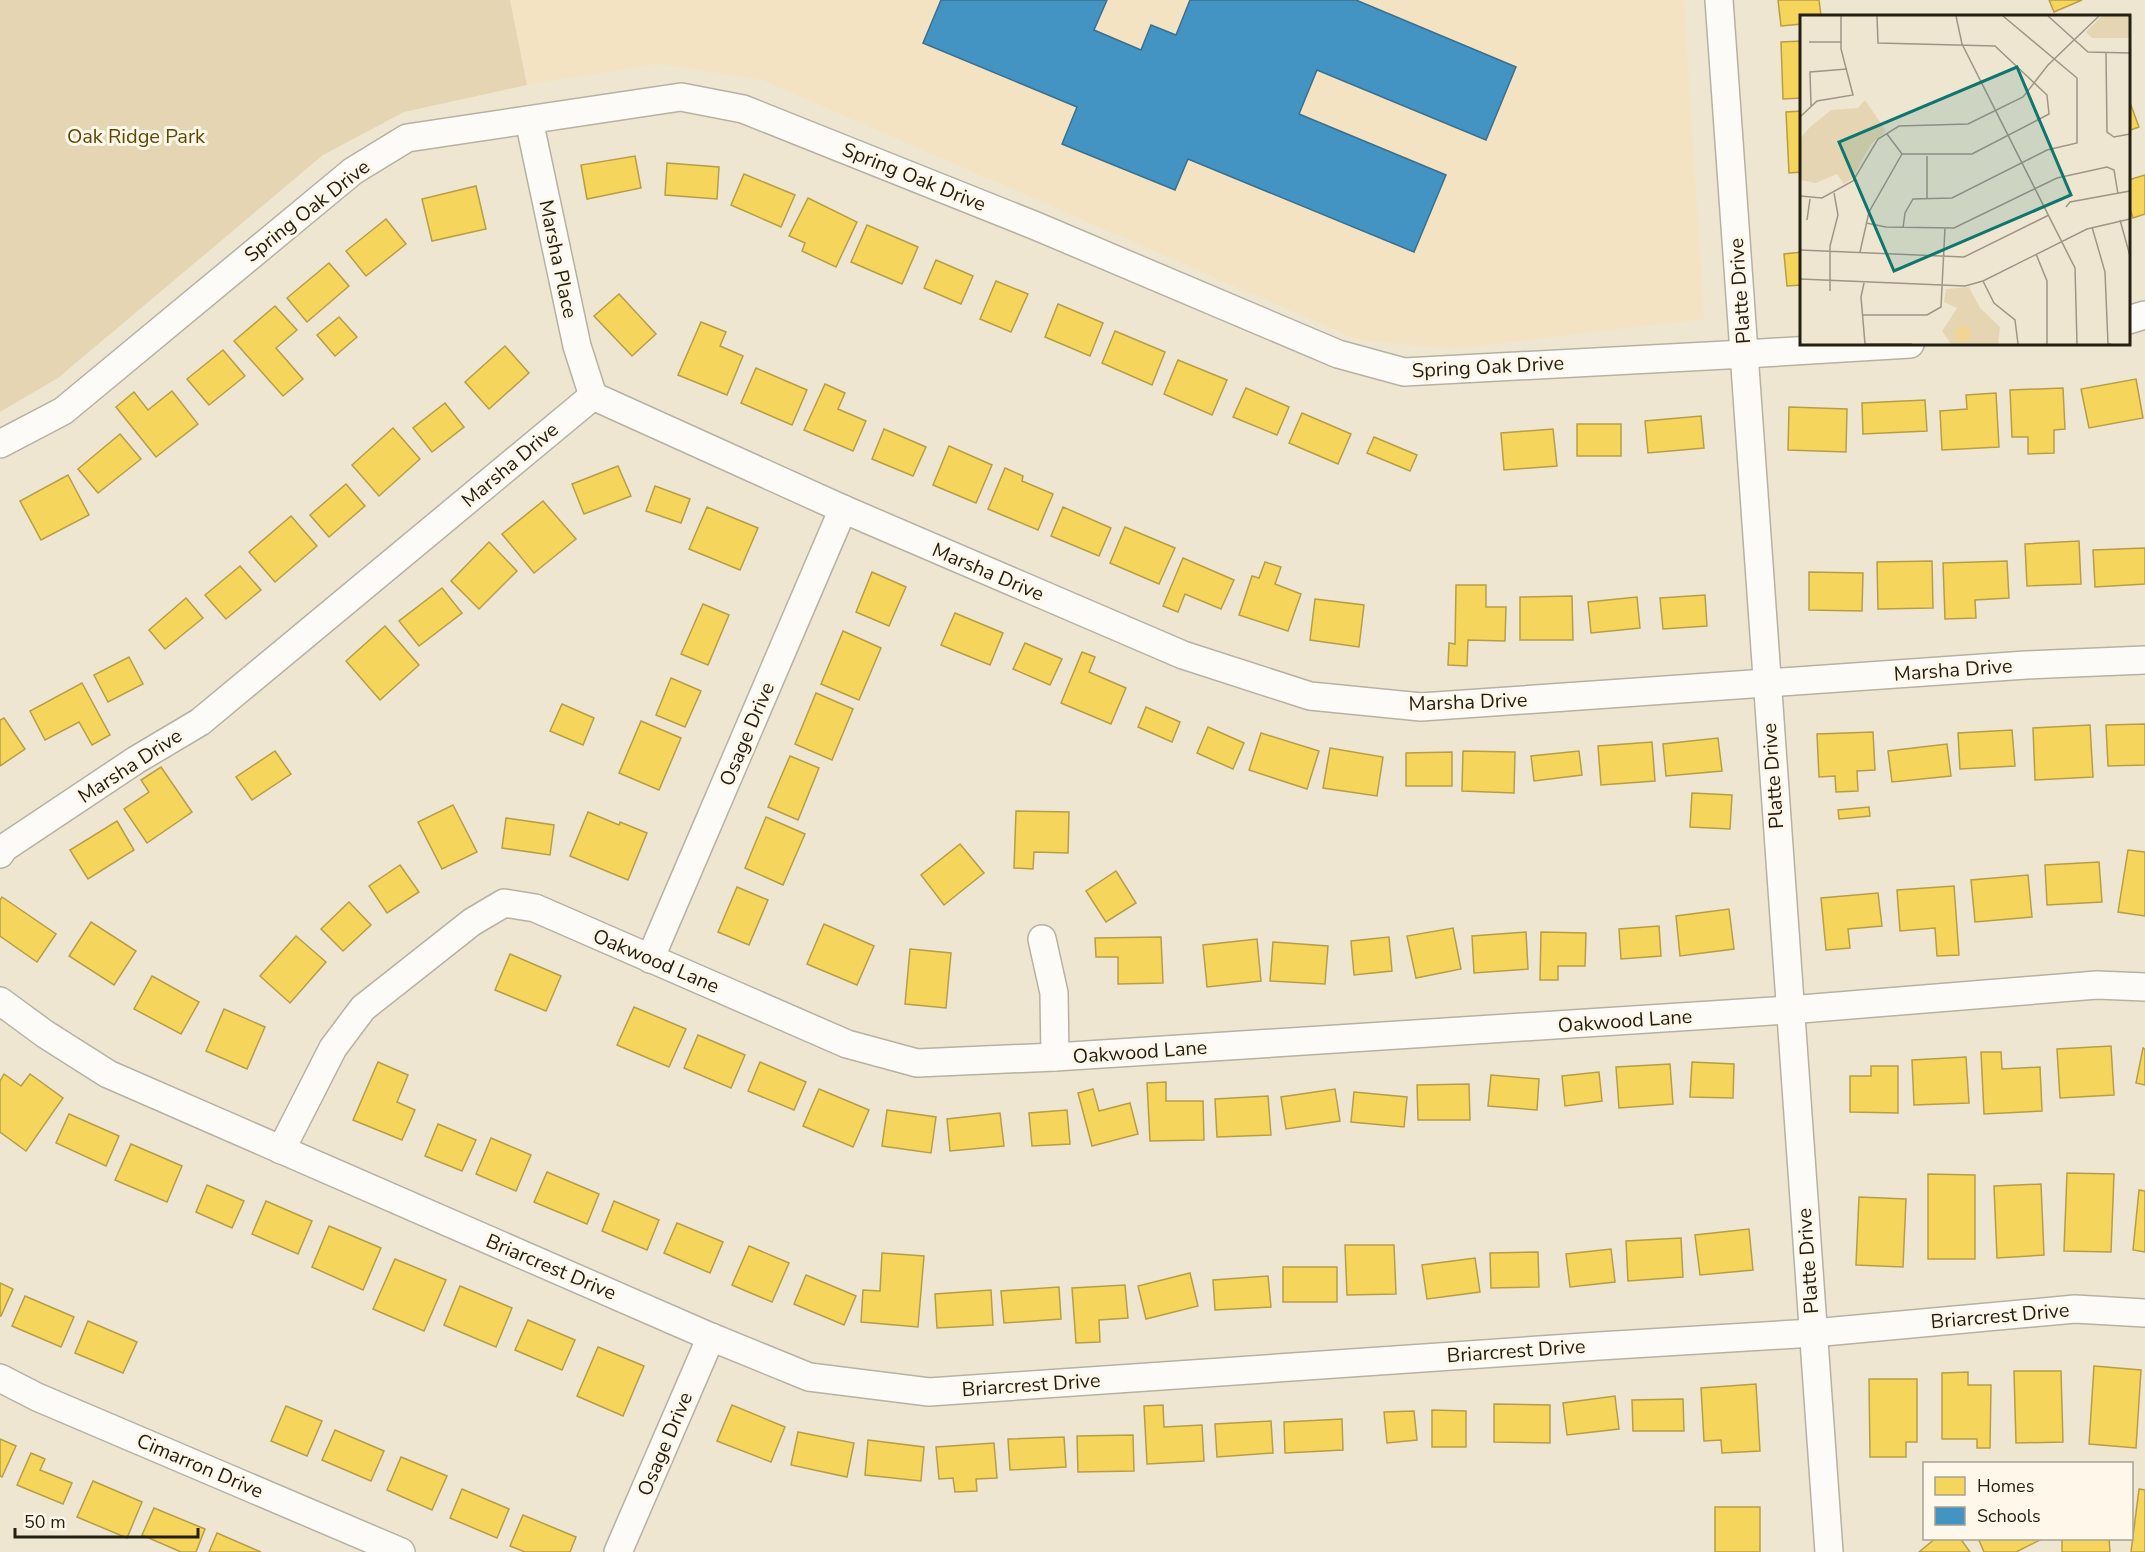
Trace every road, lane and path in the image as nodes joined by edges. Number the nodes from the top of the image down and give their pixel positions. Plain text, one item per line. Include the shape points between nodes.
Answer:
1 (1719, 0) edge
2 (529, 120) junction
3 (2145, 315) edge
4 (2130, 319) edge
5 (1894, 345) edge
6 (1745, 354) junction
7 (593, 396) junction
8 (0, 444) edge
9 (843, 509) junction
10 (2145, 660) edge
11 (1766, 682) junction
12 (0, 854) edge
13 (1042, 939) dead end
14 (650, 958) junction
15 (2145, 987) edge
16 (0, 1001) edge
17 (1789, 1010) junction
18 (1055, 1057) junction
19 (281, 1150) junction
20 (2145, 1313) edge
21 (1813, 1333) junction
22 (711, 1337) junction
23 (0, 1378) edge
24 (400, 1552) edge
25 (618, 1552) edge
26 (1829, 1552) edge

1 - 6 street, Platte Drive
2 - 6 street, Spring Oak Drive via 681,97 743,109 1036,226 1338,354 1404,372
2 - 7 street, Marsha Place via 577,346
2 - 8 street, Spring Oak Drive via 407,138 353,171 63,411
3 - 4 street
5 - 6 street, Spring Oak Drive
6 - 11 street, Platte Drive
7 - 9 street, Marsha Drive
7 - 12 street, Marsha Drive via 200,722 136,760
9 - 11 street, Marsha Drive via 1184,655 1310,696 1421,707
9 - 14 street, Osage Drive
10 - 11 street, Marsha Drive
11 - 17 street, Platte Drive
13 - 18 street via 1054,993
14 - 18 street, Oakwood Lane via 847,1044 916,1063
14 - 19 street, Oakwood Lane via 534,908 504,903 472,922 363,1008 333,1048
15 - 17 street, Oakwood Lane via 2097,985
16 - 19 street, Briarcrest Drive via 108,1074
17 - 18 street, Oakwood Lane
17 - 21 street, Platte Drive
19 - 22 street, Briarcrest Drive
20 - 21 street, Briarcrest Drive via 2075,1309
21 - 22 street, Briarcrest Drive via 929,1392 809,1377
21 - 26 street, Platte Drive
22 - 25 street, Osage Drive
23 - 24 street, Cimarron Drive

